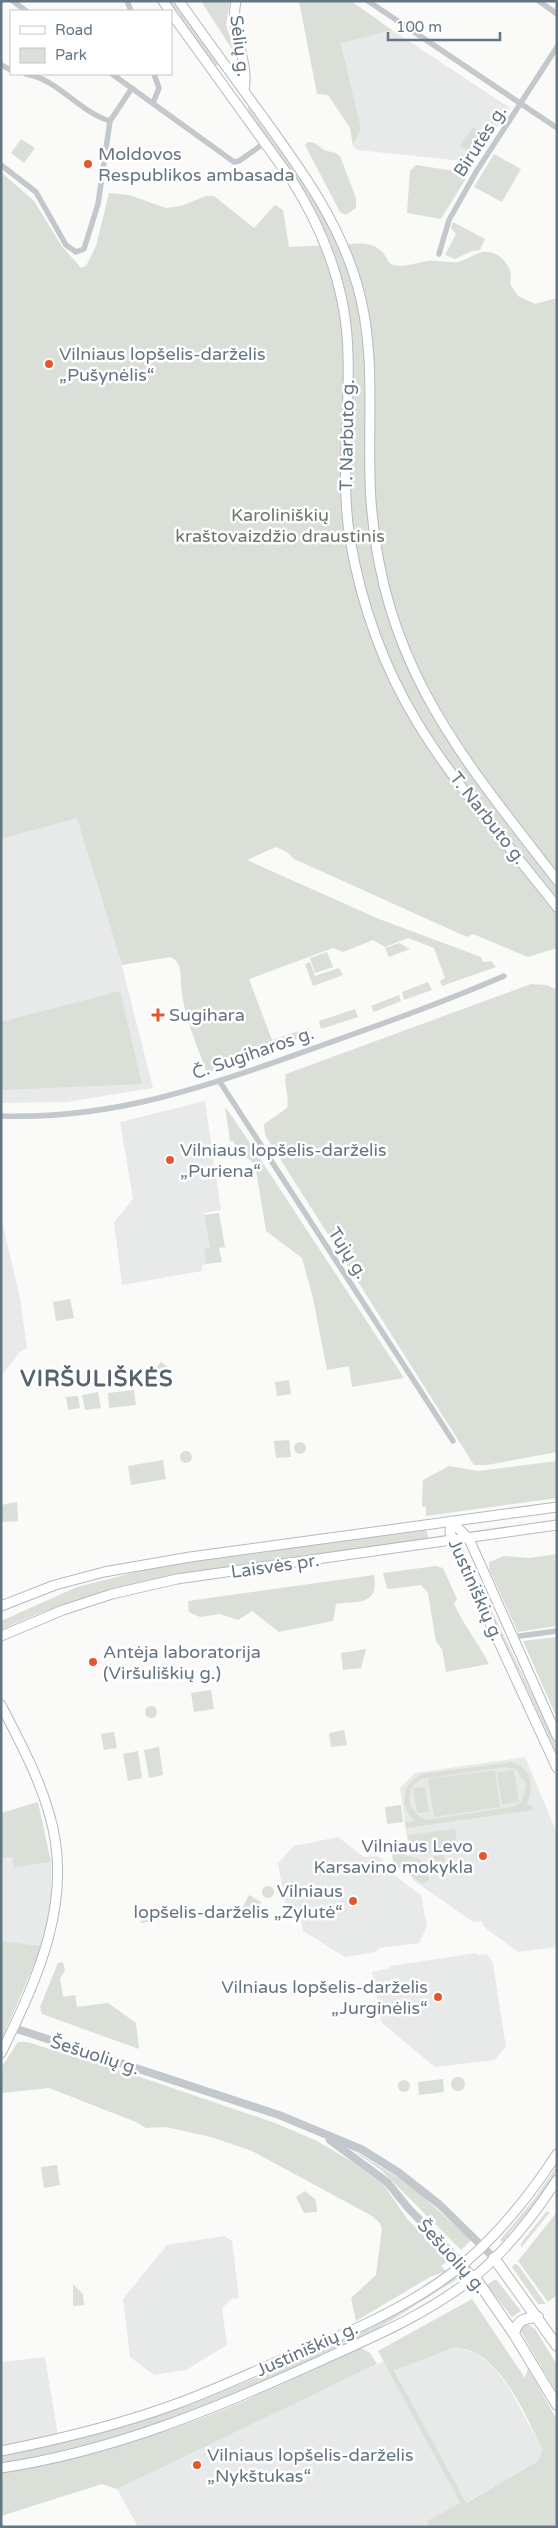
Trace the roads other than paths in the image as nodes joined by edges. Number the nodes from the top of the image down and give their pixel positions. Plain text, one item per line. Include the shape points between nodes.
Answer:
1 (12, 1) edge
2 (178, 1) edge
3 (236, 1) edge
4 (368, 1) edge
5 (538, 1) edge
6 (25, 10) edge
7 (172, 13) edge
8 (557, 14) edge
9 (557, 47) edge
10 (29, 75) edge
11 (113, 75) edge
12 (154, 75) edge
13 (132, 88) junction
14 (244, 91) junction
15 (152, 103) junction
16 (522, 104) junction
17 (241, 108) junction
18 (110, 121) junction
19 (557, 128) edge
20 (266, 142) junction
21 (1, 165) edge
22 (439, 254) dead end
23 (557, 880) edge
24 (557, 907) edge
25 (504, 976) dead end
26 (220, 1082) junction
27 (1, 1116) edge
28 (453, 1441) dead end
29 (557, 1507) edge
30 (451, 1521) junction
31 (557, 1526) edge
32 (469, 1539) junction
33 (454, 1541) junction
34 (1, 1606) edge
35 (557, 1631) edge
36 (1, 1636) edge
37 (512, 1637) junction
38 (1, 1705) edge
39 (557, 1736) edge
40 (557, 1768) edge
41 (14, 2028) junction
42 (1, 2053) edge
43 (318, 2132) junction
44 (557, 2154) edge
45 (557, 2180) edge
46 (483, 2246) junction
47 (494, 2258) junction
48 (464, 2264) junction
49 (474, 2276) junction
50 (538, 2317) junction
51 (514, 2334) junction
52 (557, 2346) edge
53 (557, 2405) edge
54 (1, 2451) edge
55 (1, 2468) edge

1 - 6 street
2 - 14 main road, T. Narbuto g.
3 - 14 main road, Sėlių g. via 234,19 243,55
4 - 16 street
5 - 8 street
7 - 17 main road, T. Narbuto g.
9 - 16 street, Birutės g.
10 - 18 street via 43,80 98,118
11 - 13 street
12 - 15 street via 159,88
13 - 15 street
13 - 18 street
14 - 17 main road, Sėlių g.
14 - 23 main road, T. Narbuto g. via 331,218 357,285 370,360 374,535 386,597 404,650 428,699 465,760
15 - 20 street via 234,162 239,162
16 - 19 street
16 - 22 street, Birutės g. via 476,172 449,220
17 - 20 main road, T. Narbuto g.
18 - 21 street via 98,204 87,244 79,252 66,246 36,192
20 - 24 main road, T. Narbuto g. via 316,222 340,291 348,355 346,498 355,568 373,630 417,722
25 - 26 street, Č. Sugiharos g.
26 - 27 street, Č. Sugiharos g. via 148,1102 92,1112
26 - 28 street, Tujų g.
29 - 30 main road, Laisvės pr.
30 - 32 main road, Justiniškių g.
30 - 33 main road, Justiniškių g. via 450,1532
30 - 34 main road, Laisvės pr. via 104,1572 55,1585
31 - 32 main road, Laisvės pr.
32 - 33 main road, Laisvės pr.
32 - 37 main road, Justiniškių g.
33 - 36 main road, Laisvės pr. via 177,1580 112,1594
33 - 40 main road, Justiniškių g.
35 - 37 street
37 - 39 main road, Justiniškių g.
38 - 41 main road via 40,1785 53,1826 58,1865 57,1902 51,1934
41 - 42 main road
41 - 43 street, Šešuolių g. via 279,2115
43 - 46 street, Šešuolių g. via 361,2149 398,2172 440,2205
43 - 48 street, Šešuolių g. via 387,2182
44 - 46 main road, Justiniškių g. via 529,2193
45 - 47 main road, Justiniškių g.
46 - 47 street, Šešuolių g.
46 - 48 main road, Justiniškių g.
47 - 49 main road, Justiniškių g.
47 - 50 highway, Šešuolių g.
48 - 49 street, Šešuolių g.
48 - 54 main road, Justiniškių g. via 387,2312 209,2392 105,2427
49 - 51 highway, Šešuolių g.
49 - 55 main road, Justiniškių g. via 432,2306 395,2326 211,2410 156,2430
50 - 51 highway via 522,2319
50 - 52 highway, Šešuolių g.
51 - 53 highway, Šešuolių g.

